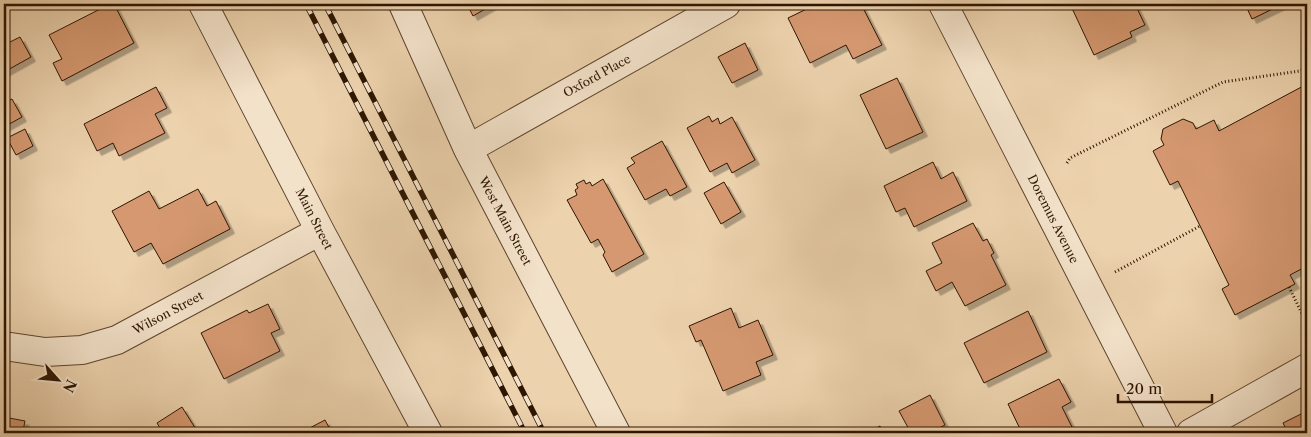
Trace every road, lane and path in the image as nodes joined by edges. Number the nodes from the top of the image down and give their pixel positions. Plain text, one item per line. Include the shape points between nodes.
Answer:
1 (204, 4) edge
2 (403, 4) edge
3 (726, 4) edge
4 (943, 4) edge
5 (1307, 68) edge
6 (468, 149) junction
7 (1067, 163) dead end
8 (1200, 226) dead end
9 (320, 231) junction
10 (1088, 286) junction
11 (1289, 287) dead end
12 (1307, 324) edge
13 (4, 346) edge
14 (1307, 368) edge
15 (428, 433) edge
16 (616, 433) edge
17 (1163, 433) edge
18 (1191, 433) edge

1 - 9 street, Main Street
2 - 6 street, West Main Street
3 - 6 street, Oxford Place
4 - 10 street, Doremus Avenue
5 - 7 path via 1223,82 1070,158
6 - 16 street, West Main Street
8 - 10 path
9 - 13 street, Wilson Street via 117,340 82,350 45,352
9 - 15 street, Main Street
10 - 17 street, Doremus Avenue
11 - 12 path
14 - 18 street

